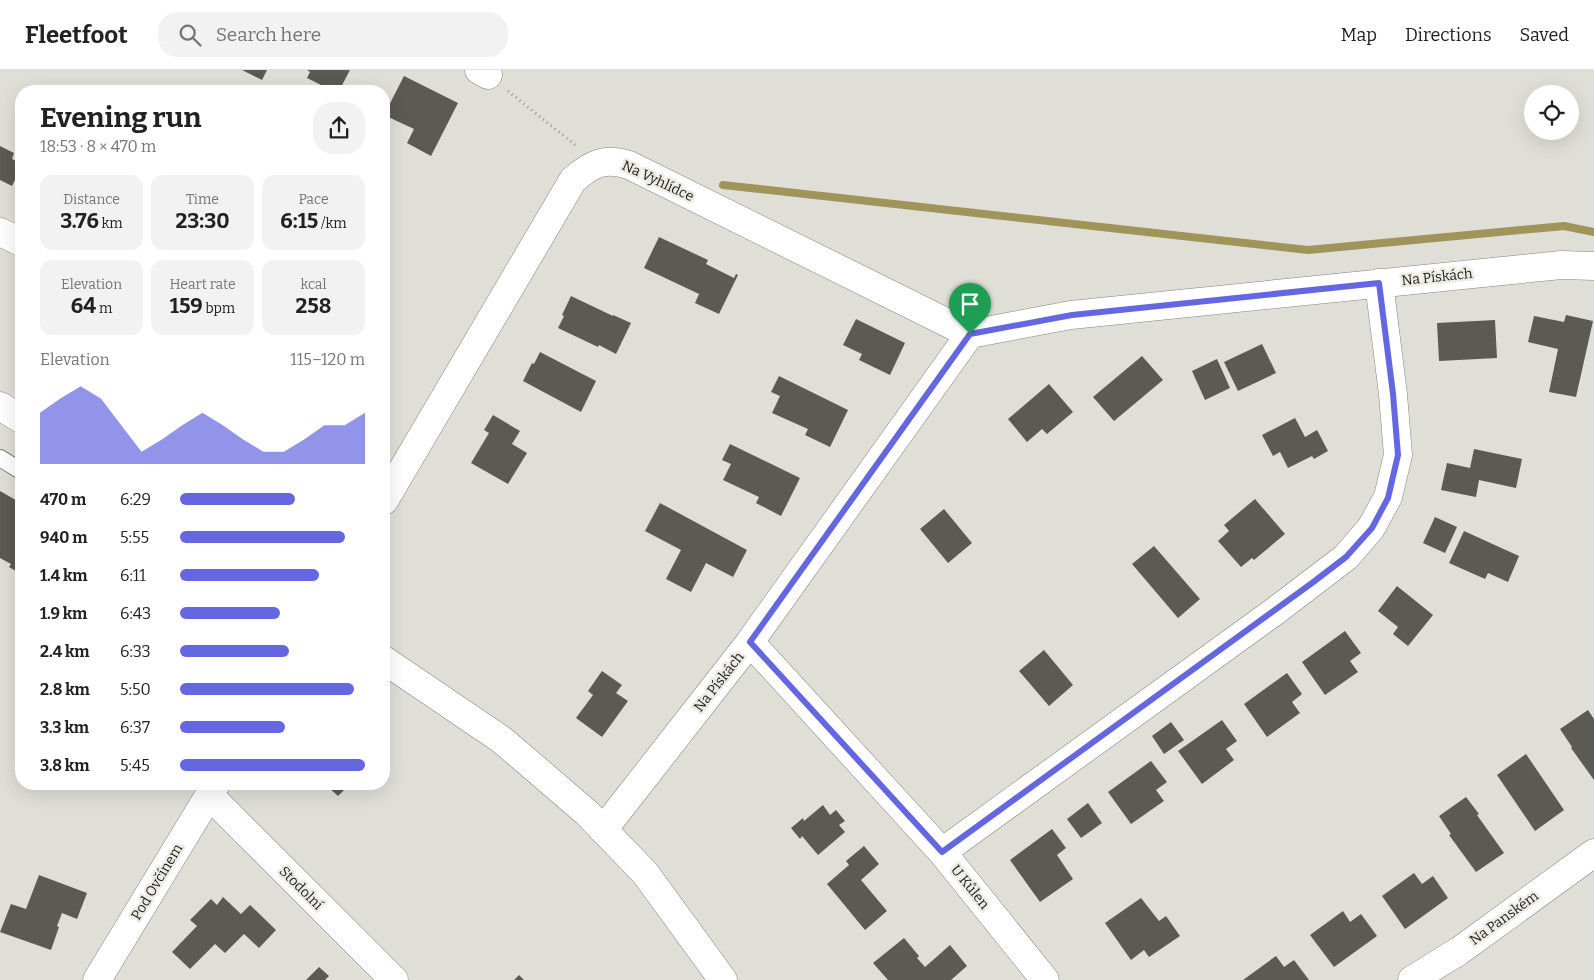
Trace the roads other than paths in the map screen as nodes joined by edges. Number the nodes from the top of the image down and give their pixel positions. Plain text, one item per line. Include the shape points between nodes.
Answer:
1 (0, 232) edge
2 (15, 239) edge
3 (1594, 266) edge
4 (1379, 283) junction
5 (970, 334) junction
6 (0, 406) edge
7 (15, 415) edge
8 (0, 458) edge
9 (15, 467) edge
10 (390, 491) edge
11 (750, 642) junction
12 (390, 664) edge
13 (212, 790) edge
14 (603, 830) junction
15 (942, 852) junction
16 (1594, 853) edge
17 (97, 980) edge
18 (394, 980) edge
19 (723, 980) edge
20 (1045, 980) edge
21 (1412, 980) edge

1 - 2 street
3 - 4 street, Na Pískách via 1560,265
4 - 5 street, Na Pískách via 1072,315
4 - 15 street via 1398,455 1388,498 1372,528 1346,557
5 - 10 street, Na Vyhlídce via 629,165 597,163 573,180
5 - 11 street, Na Pískách
6 - 7 street
8 - 9 lane
11 - 14 street, Na Pískách
11 - 15 street, U Kůlen
12 - 14 street via 502,740
13 - 17 street, Pod Ovčínem
13 - 18 street, Stodolní
14 - 19 street via 645,873
15 - 20 street, U Kůlen
16 - 21 street, Na Panském via 1459,951

